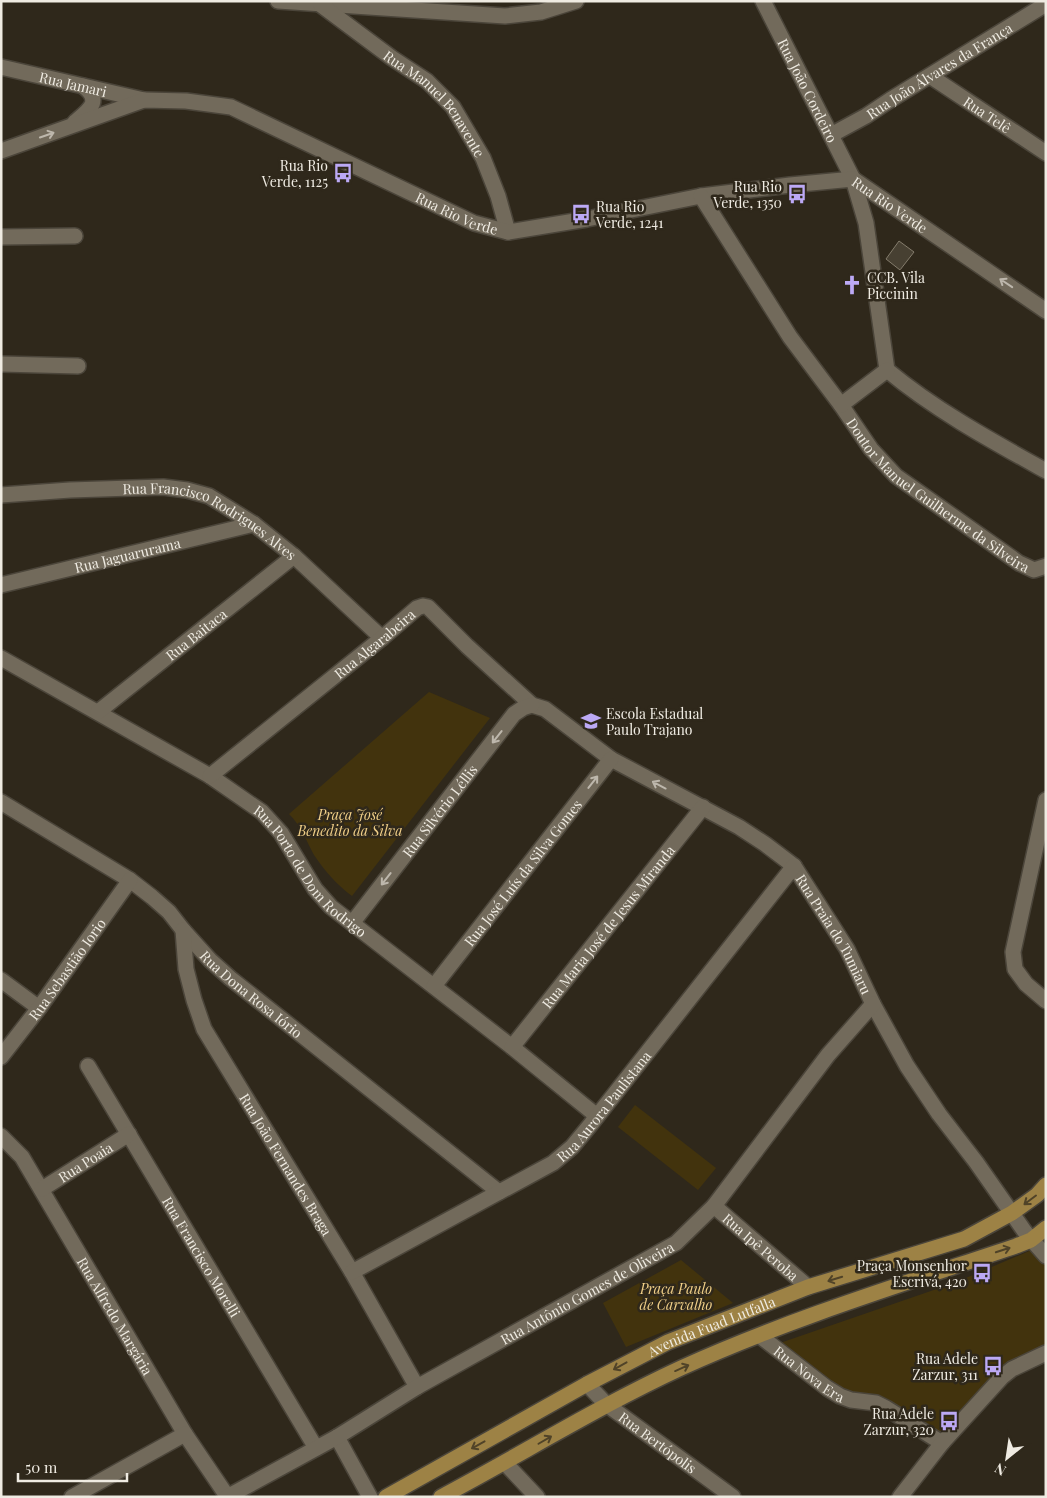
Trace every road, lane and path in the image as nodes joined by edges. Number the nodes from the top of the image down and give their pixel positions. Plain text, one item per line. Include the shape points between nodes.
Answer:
1 (278, 1) edge
2 (576, 1) edge
3 (763, 1) edge
4 (1046, 4) edge
5 (321, 5) junction
6 (1, 67) edge
7 (930, 76) junction
8 (83, 86) junction
9 (144, 100) junction
10 (70, 127) junction
11 (831, 135) junction
12 (1, 151) edge
13 (1046, 153) edge
14 (853, 179) junction
15 (701, 196) junction
16 (508, 232) junction
17 (75, 236) dead end
18 (1, 237) edge
19 (1046, 311) edge
20 (1, 364) edge
21 (78, 366) dead end
22 (887, 370) junction
23 (841, 405) junction
24 (1046, 472) edge
25 (1, 495) edge
26 (254, 524) junction
27 (294, 556) junction
28 (1046, 566) edge
29 (1, 585) edge
30 (382, 638) junction
31 (1, 658) edge
32 (532, 705) junction
33 (98, 712) junction
34 (611, 759) junction
35 (210, 776) junction
36 (1046, 800) edge
37 (1, 802) edge
38 (703, 807) junction
39 (794, 866) junction
40 (130, 880) junction
41 (353, 922) junction
42 (183, 930) junction
43 (1, 980) edge
44 (434, 986) junction
45 (1046, 1001) edge
46 (873, 1004) junction
47 (39, 1008) junction
48 (512, 1047) junction
49 (1, 1057) edge
50 (88, 1066) dead end
51 (597, 1116) junction
52 (129, 1134) junction
53 (1, 1136) edge
54 (1046, 1185) edge
55 (42, 1189) junction
56 (499, 1192) junction
57 (714, 1206) junction
58 (1012, 1213) junction
59 (1046, 1228) edge
60 (1031, 1240) junction
61 (1046, 1256) edge
62 (352, 1272) junction
63 (808, 1287) junction
64 (760, 1336) junction
65 (1046, 1353) edge
66 (587, 1384) junction
67 (418, 1387) junction
68 (606, 1404) junction
69 (185, 1434) junction
70 (337, 1437) junction
71 (942, 1443) junction
72 (316, 1448) junction
73 (505, 1463) junction
74 (72, 1497) edge
75 (227, 1497) edge
76 (370, 1497) edge
77 (386, 1497) edge
78 (441, 1497) edge
79 (537, 1497) edge
80 (733, 1497) edge
81 (900, 1497) edge

1 - 5 street
2 - 5 street via 541,12 506,16
3 - 11 street, Rua João Cordeiro
4 - 7 street, Rua João Álvares da França
5 - 16 street, Rua Manuel Benavente via 427,81 453,108 483,158
6 - 8 street, Rua Jamari
7 - 11 street, Rua João Álvares da França
7 - 13 street, Rua Telê
8 - 9 street, Rua Jamari
8 - 10 street via 93,94 92,106
9 - 10 street, Rua Rio Verde
9 - 16 street, Rua Rio Verde via 186,100 231,107 474,224
12 -> 10 street, Rua Rio Verde
11 - 14 street, Rua João Cordeiro
14 - 15 street, Rua Rio Verde
19 -> 14 street, Rua Rio Verde
14 - 22 street, Rua João Cordeiro via 866,223
15 - 16 street, Rua Rio Verde
15 - 23 street, Doutor Manuel Guilherme da Silveira via 790,337
17 - 18 street
20 - 21 street
22 - 23 street
22 - 24 street via 909,388
23 - 28 street, Doutor Manuel Guilherme da Silveira via 870,449 896,476 1019,563 1034,570
25 - 26 street, Rua Francisco Rodrigues Alves via 163,487 208,496
26 - 27 street, Rua Francisco Rodrigues Alves
26 - 29 street, Rua Jaguarurama
27 - 30 street, Rua Francisco Rodrigues Alves
27 - 33 street, Rua Baitaca
30 - 32 street, Rua Algarabeira via 417,608 428,607
30 - 35 street, Rua Algarabeira
31 - 33 street, Rua Porto de Dom Rodrigo
32 - 34 street, Rua Praia do Tumiaru via 545,709
32 -> 41 street, Rua Silvério Léllis via 514,714
33 - 35 street, Rua Porto de Dom Rodrigo
38 -> 34 street, Rua Praia do Tumiaru
44 -> 34 street, Rua José Luís da Silva Gomes
35 - 41 street, Rua Porto de Dom Rodrigo via 262,812 280,833 314,889
36 - 45 street via 1013,952 1015,969 1026,984
37 - 40 street, Rua Dona Rosa Iório
38 - 39 street, Rua Praia do Tumiaru via 759,840
38 - 48 street, Rua Maria José de Jesus Miranda
39 - 46 street, Rua Praia do Tumiaru via 847,950
39 - 51 street, Rua Aurora Paulistana
40 - 42 street, Rua Dona Rosa Iório via 169,912
40 - 47 street, Rua Sebastião Iorio
41 - 44 street, Rua Porto de Dom Rodrigo
42 - 56 street, Rua Dona Rosa Iório via 230,978
42 - 62 street, Rua João Fernandes Braga via 186,969 204,1029
43 - 47 street
44 - 48 street, Rua Porto de Dom Rodrigo
46 - 57 street, Rua Antônio Gomes de Oliveira via 828,1055
46 - 58 street, Rua Praia do Tumiaru via 907,1066
47 - 49 street, Rua Sebastião Iorio
48 - 51 street, Rua Porto de Dom Rodrigo
50 - 52 street, Rua Francisco Morelli
51 - 56 street, Rua Aurora Paulistana via 572,1147 553,1163
52 - 55 street, Rua Poaia
52 - 72 street, Rua Francisco Morelli
53 - 55 street, Rua Alfredo Margária via 22,1157
54 -> 58 main road, Avenida Fuad Lutfalla
55 - 69 street, Rua Alfredo Margária
56 - 62 street, Rua Aurora Paulistana
57 - 63 street, Rua Ipê Peroba
57 - 67 street, Rua Antônio Gomes de Oliveira via 676,1244 662,1253
58 - 60 street, Rua Praia do Tumiaru
58 -> 63 main road, Avenida Fuad Lutfalla via 964,1239
59 - 60 main road, Avenida Fuad Lutfalla
60 - 61 street, Rua Praia do Tumiaru
64 -> 60 main road, Avenida Fuad Lutfalla
62 - 67 street, Rua João Fernandes Braga
63 -> 66 main road, Avenida Fuad Lutfalla via 668,1342
68 -> 64 main road, Avenida Fuad Lutfalla
64 - 71 street, Rua Nova Era via 840,1396 881,1405
65 - 71 street via 1002,1376
66 - 68 street, Rua Bertópolis
66 -> 77 main road, Avenida Fuad Lutfalla
67 - 70 street, Rua Antônio Gomes de Oliveira
73 -> 68 main road, Avenida Fuad Lutfalla
68 - 80 street, Rua Bertópolis
69 - 74 street
69 - 75 street, Rua Alfredo Margária
70 - 72 street, Rua Antônio Gomes de Oliveira
70 - 76 street
71 - 81 street
72 - 75 street, Rua Antônio Gomes de Oliveira
73 - 78 main road, Avenida Fuad Lutfalla
73 - 79 street

